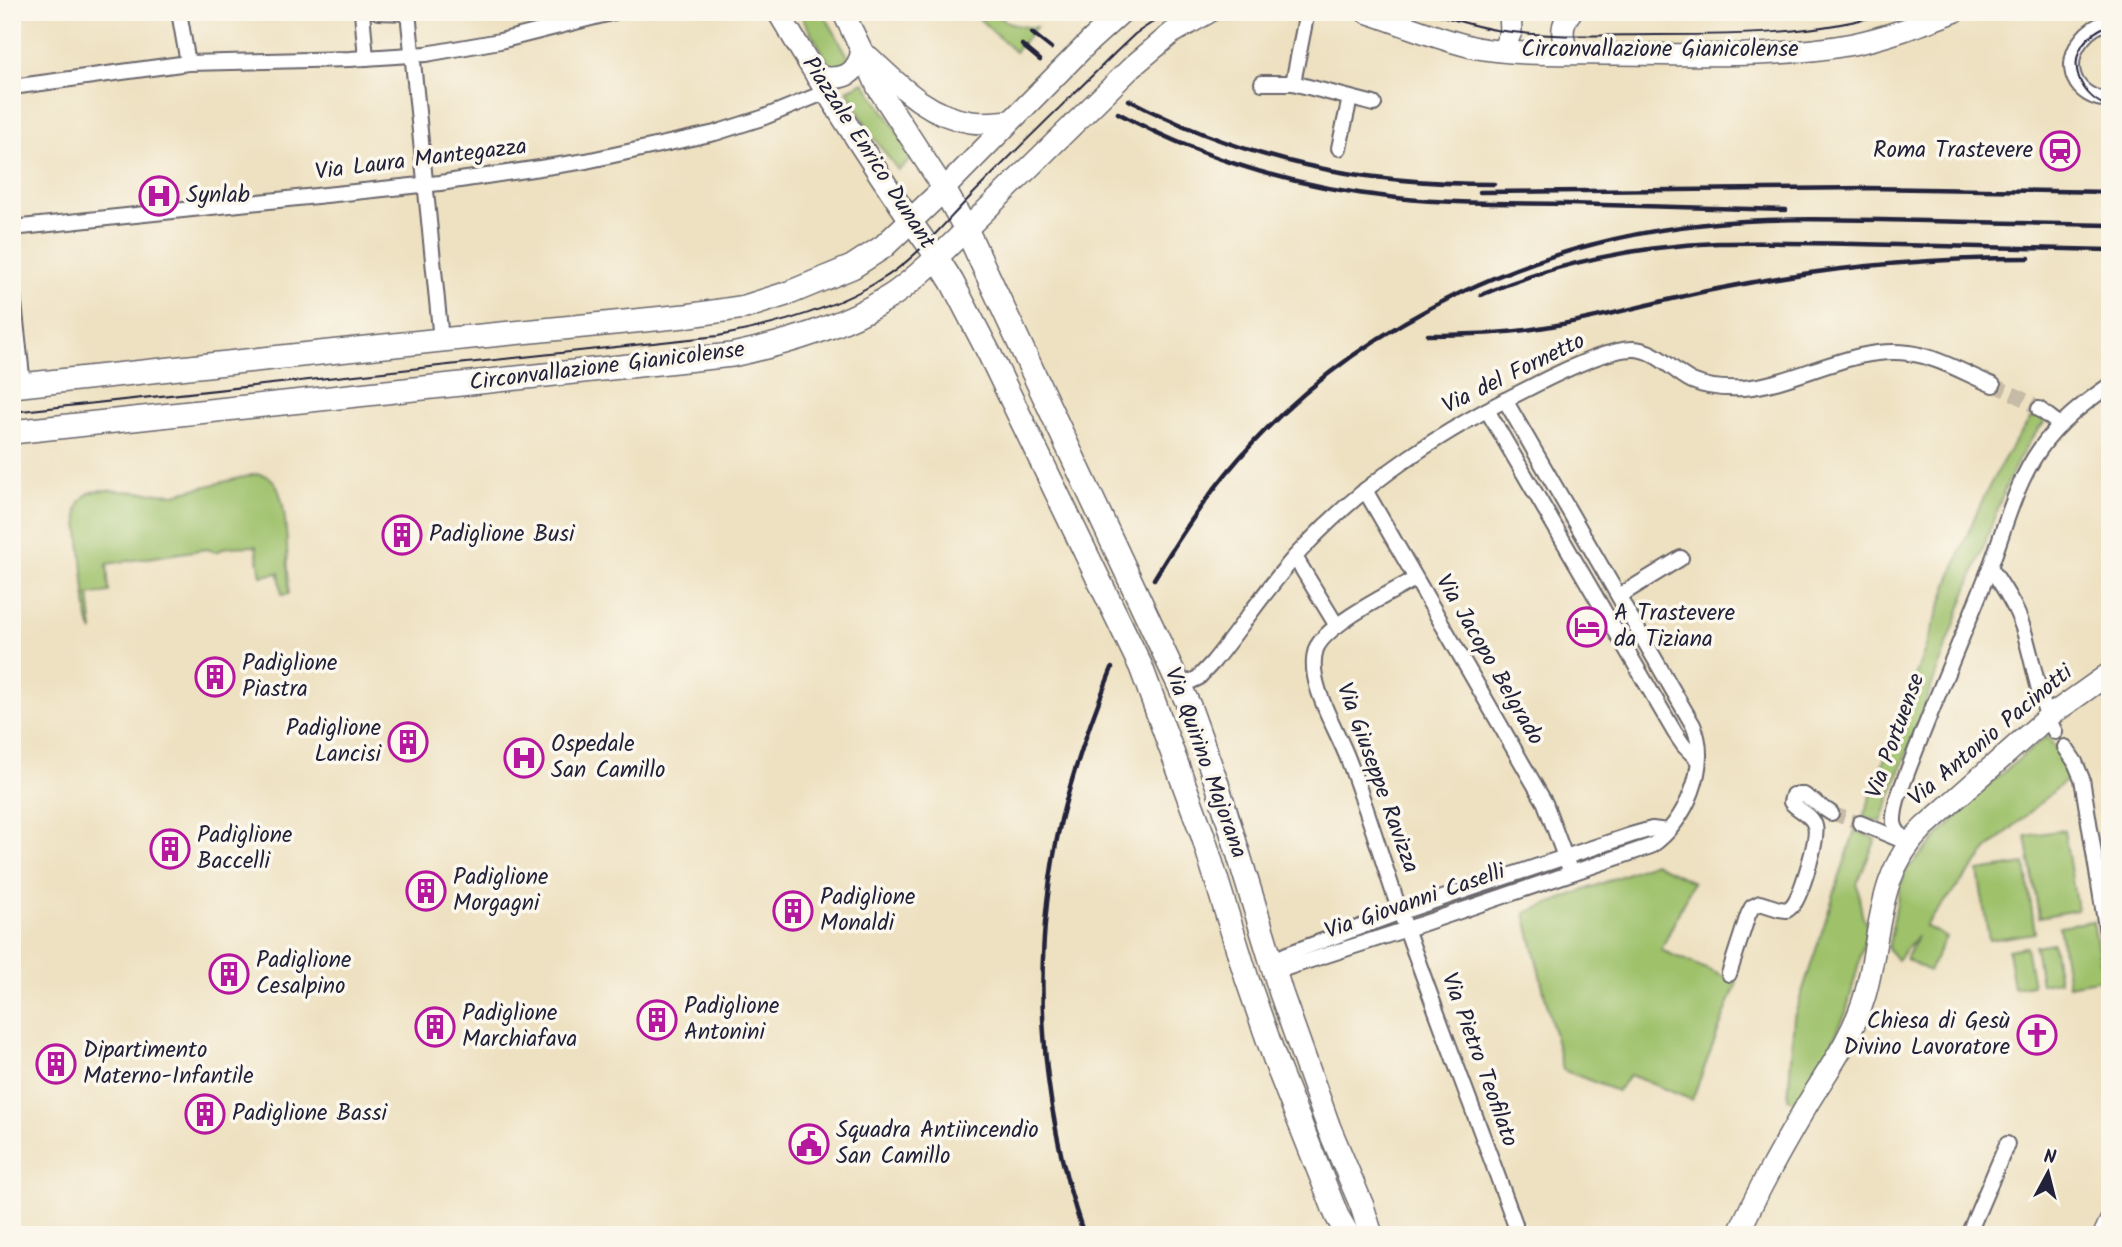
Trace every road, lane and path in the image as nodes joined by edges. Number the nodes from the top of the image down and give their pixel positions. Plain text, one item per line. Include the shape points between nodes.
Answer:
1 (179, 12) edge
2 (362, 12) edge
3 (378, 12) edge
4 (615, 12) edge
5 (778, 12) edge
6 (843, 12) edge
7 (1122, 12) edge
8 (1209, 12) edge
9 (1307, 12) edge
10 (1366, 12) edge
11 (1510, 12) edge
12 (1571, 12) edge
13 (1954, 12) edge
14 (408, 13) edge
15 (2110, 20) edge
16 (1503, 50) junction
17 (862, 51) junction
18 (1569, 53) junction
19 (412, 56) junction
20 (366, 58) junction
21 (188, 63) junction
22 (1262, 83) dead end
23 (1293, 83) junction
24 (821, 85) junction
25 (12, 87) edge
26 (1350, 98) junction
27 (2110, 100) edge
28 (1374, 104) dead end
29 (1010, 121) junction
30 (1339, 148) dead end
31 (425, 184) junction
32 (944, 189) junction
33 (911, 221) junction
34 (12, 228) edge
35 (967, 231) junction
36 (937, 258) junction
37 (12, 285) edge
38 (441, 340) junction
39 (1993, 385) tunnel mouth
40 (2110, 385) edge
41 (18, 386) edge
42 (1505, 400) junction
43 (2039, 409) tunnel mouth
44 (1487, 410) junction
45 (2060, 425) junction
46 (12, 432) edge
47 (1365, 490) junction
48 (1295, 557) junction
49 (1681, 558) dead end
50 (1990, 567) junction
51 (1415, 579) junction
52 (1622, 602) junction
53 (1608, 619) junction
54 (1337, 626) junction
55 (1141, 667) junction
56 (2110, 673) edge
57 (1181, 686) junction
58 (2051, 724) junction
59 (2065, 747) dead end
60 (1698, 760) junction
61 (1182, 777) junction
62 (1219, 792) junction
63 (1831, 813) tunnel mouth
64 (1860, 823) tunnel mouth
65 (1668, 831) junction
66 (1909, 843) junction
67 (1565, 857) junction
68 (1571, 873) junction
69 (1401, 912) junction
70 (1407, 929) junction
71 (2110, 952) edge
72 (1272, 967) junction
73 (1730, 974) dead end
74 (1247, 979) junction
75 (2007, 1144) dead end
76 (1362, 1206) junction
77 (2110, 1222) edge
78 (1515, 1224) dead end
79 (1342, 1228) edge
80 (1371, 1235) edge
81 (1382, 1235) edge
82 (1738, 1235) edge
83 (1968, 1235) edge
84 (2104, 1235) edge

1 - 21 street
2 - 20 street
3 - 14 street
4 - 19 street via 500,41
5 - 24 main road, Piazzale Enrico Dunant
6 - 17 main road, Piazzale Enrico Dunant
7 - 29 main road, Circonvallazione Gianicolense
8 - 35 main road, Circonvallazione Gianicolense via 1172,33 1133,66
9 - 23 street
10 - 16 main road, Circonvallazione Gianicolense via 1459,44
11 - 16 main road via 1510,35
12 - 18 main road via 1562,31
13 - 18 main road, Circonvallazione Gianicolense via 1873,39 1812,50
14 - 19 street
15 - 27 street via 2081,40 2073,68 2082,92
16 - 18 main road, Circonvallazione Gianicolense
17 - 24 main road via 850,74
17 - 29 main road via 900,88 929,108 967,122
17 - 32 main road, Piazzale Enrico Dunant via 878,88
19 - 20 street
19 - 31 street
20 - 21 street
21 - 25 street
22 - 23 street
23 - 26 street
24 - 31 street, Via Laura Mantegazza via 762,118 715,133 586,161
24 - 33 main road, Piazzale Enrico Dunant
26 - 28 street
26 - 30 street
29 - 32 main road, Circonvallazione Gianicolense
31 - 34 street, Via Laura Mantegazza
31 - 38 street
32 - 33 main road, Circonvallazione Gianicolense
32 - 35 main road, Piazzale Enrico Dunant
33 - 36 main road, Piazzale Enrico Dunant
33 - 38 main road, Circonvallazione Gianicolense via 852,267 745,307
35 - 36 main road, Circonvallazione Gianicolense
35 - 57 main road, Via Quirino Majorana
36 - 46 main road, Circonvallazione Gianicolense via 892,296 859,314 809,335 732,355
36 - 55 main road, Via Quirino Majorana via 984,343
37 - 41 street
38 - 41 main road, Circonvallazione Gianicolense
39 - 42 street, Via del Fornetto via 1929,358 1891,352 1863,355 1762,386 1721,388 1692,381 1651,354 1630,349 1579,364
40 - 45 street, Via Portuense
42 - 44 street, Via del Fornetto
42 - 52 street
43 - 45 street
44 - 47 street, Via del Fornetto via 1424,446
44 - 53 street
45 - 50 street, Via Portuense via 2026,474
47 - 48 street, Via del Fornetto
47 - 51 street, Via Jacopo Belgrado
48 - 54 street
48 - 57 street, Via del Fornetto via 1213,662 1198,678
49 - 52 street
50 - 58 street via 2020,619
50 - 66 street, Via Portuense via 1896,805 1895,831
51 - 54 street, Via Giuseppe Ravizza
51 - 67 street, Via Jacopo Belgrado via 1545,803
52 - 53 street
52 - 60 street via 1693,724 1699,741
53 - 60 street via 1675,733
54 - 69 street, Via Giuseppe Ravizza via 1317,646 1315,675
55 - 57 main road via 1161,683
55 - 61 main road, Via Quirino Majorana
56 - 58 main road, Via Antonio Pacinotti
57 - 62 main road, Via Quirino Majorana
58 - 66 main road, Via Antonio Pacinotti
59 - 71 street via 2082,779
60 - 65 street via 1688,797
61 - 62 main road via 1197,774
61 - 74 main road, Via Quirino Majorana
62 - 72 main road, Via Quirino Majorana
63 - 73 street via 1804,795 1793,794 1791,803 1809,816 1816,830 1800,890 1787,910 1760,903 1752,907
64 - 66 street
65 - 67 street, Via Giovanni Caselli via 1645,831
65 - 68 street, Via Giovanni Caselli via 1651,846
66 - 82 main road via 1883,900 1872,969 1856,1021 1775,1160
67 - 68 street
67 - 69 street, Via Giovanni Caselli
68 - 70 street, Via Giovanni Caselli
69 - 70 street, Via Pietro Teofilato
69 - 72 street, Via Giovanni Caselli via 1287,954
70 - 72 street, Via Giovanni Caselli
70 - 78 street, Via Pietro Teofilato
72 - 74 main road
72 - 76 main road, Via Quirino Majorana
74 - 79 main road, Via Quirino Majorana
75 - 83 street
76 - 80 main road, Via Quirino Majorana
76 - 81 main road
77 - 84 main road

